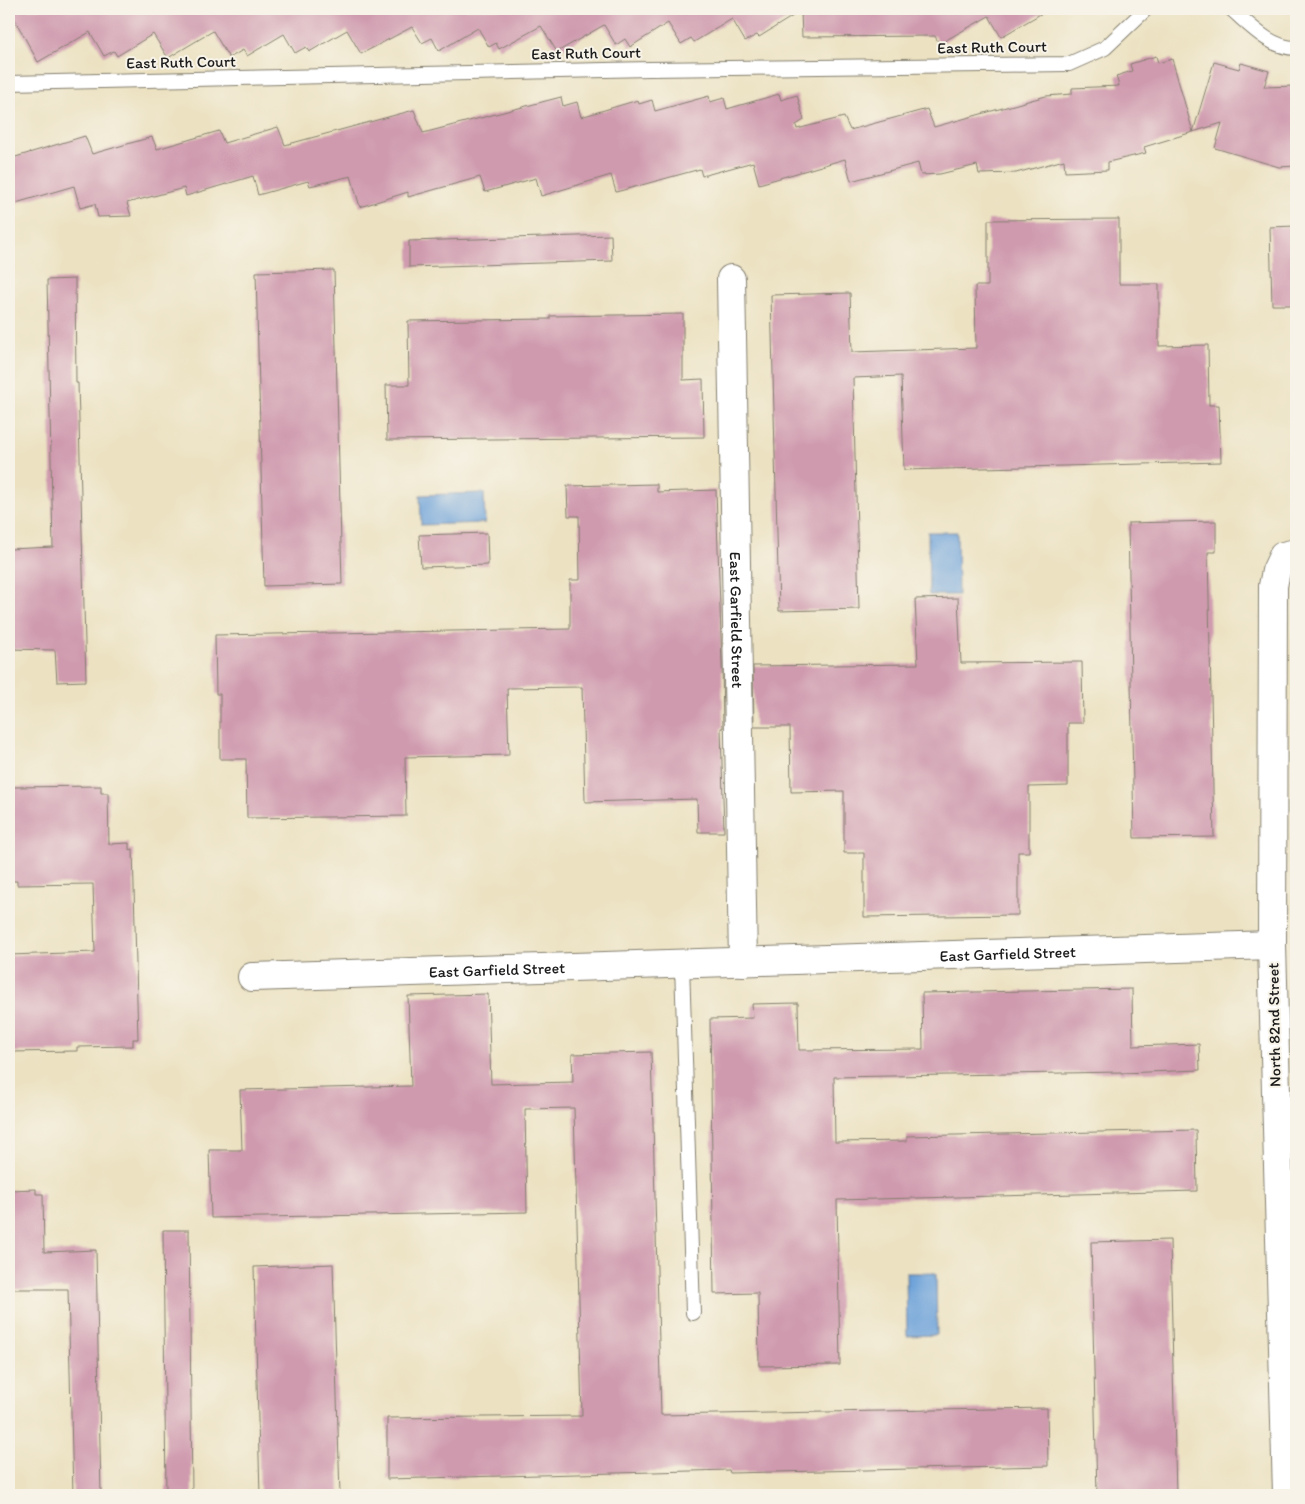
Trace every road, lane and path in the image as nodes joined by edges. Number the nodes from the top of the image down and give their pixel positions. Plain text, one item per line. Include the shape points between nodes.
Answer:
1 (1146, 9) edge
2 (1231, 9) edge
3 (1296, 48) edge
4 (9, 83) edge
5 (731, 279) dead end
6 (1290, 555) edge
7 (1272, 945) junction
8 (743, 962) junction
9 (682, 964) junction
10 (252, 977) dead end
11 (693, 1313) dead end
12 (1287, 1495) edge

1 - 4 lane, East Ruth Court via 1105,48 1069,64 650,69
2 - 3 lane via 1264,38
5 - 8 street, East Garfield Street
6 - 7 street, North 82nd Street via 1276,571 1273,586
7 - 8 street, East Garfield Street
7 - 12 street, North 82nd Street
8 - 9 street, East Garfield Street
9 - 10 street, East Garfield Street
9 - 11 lane

